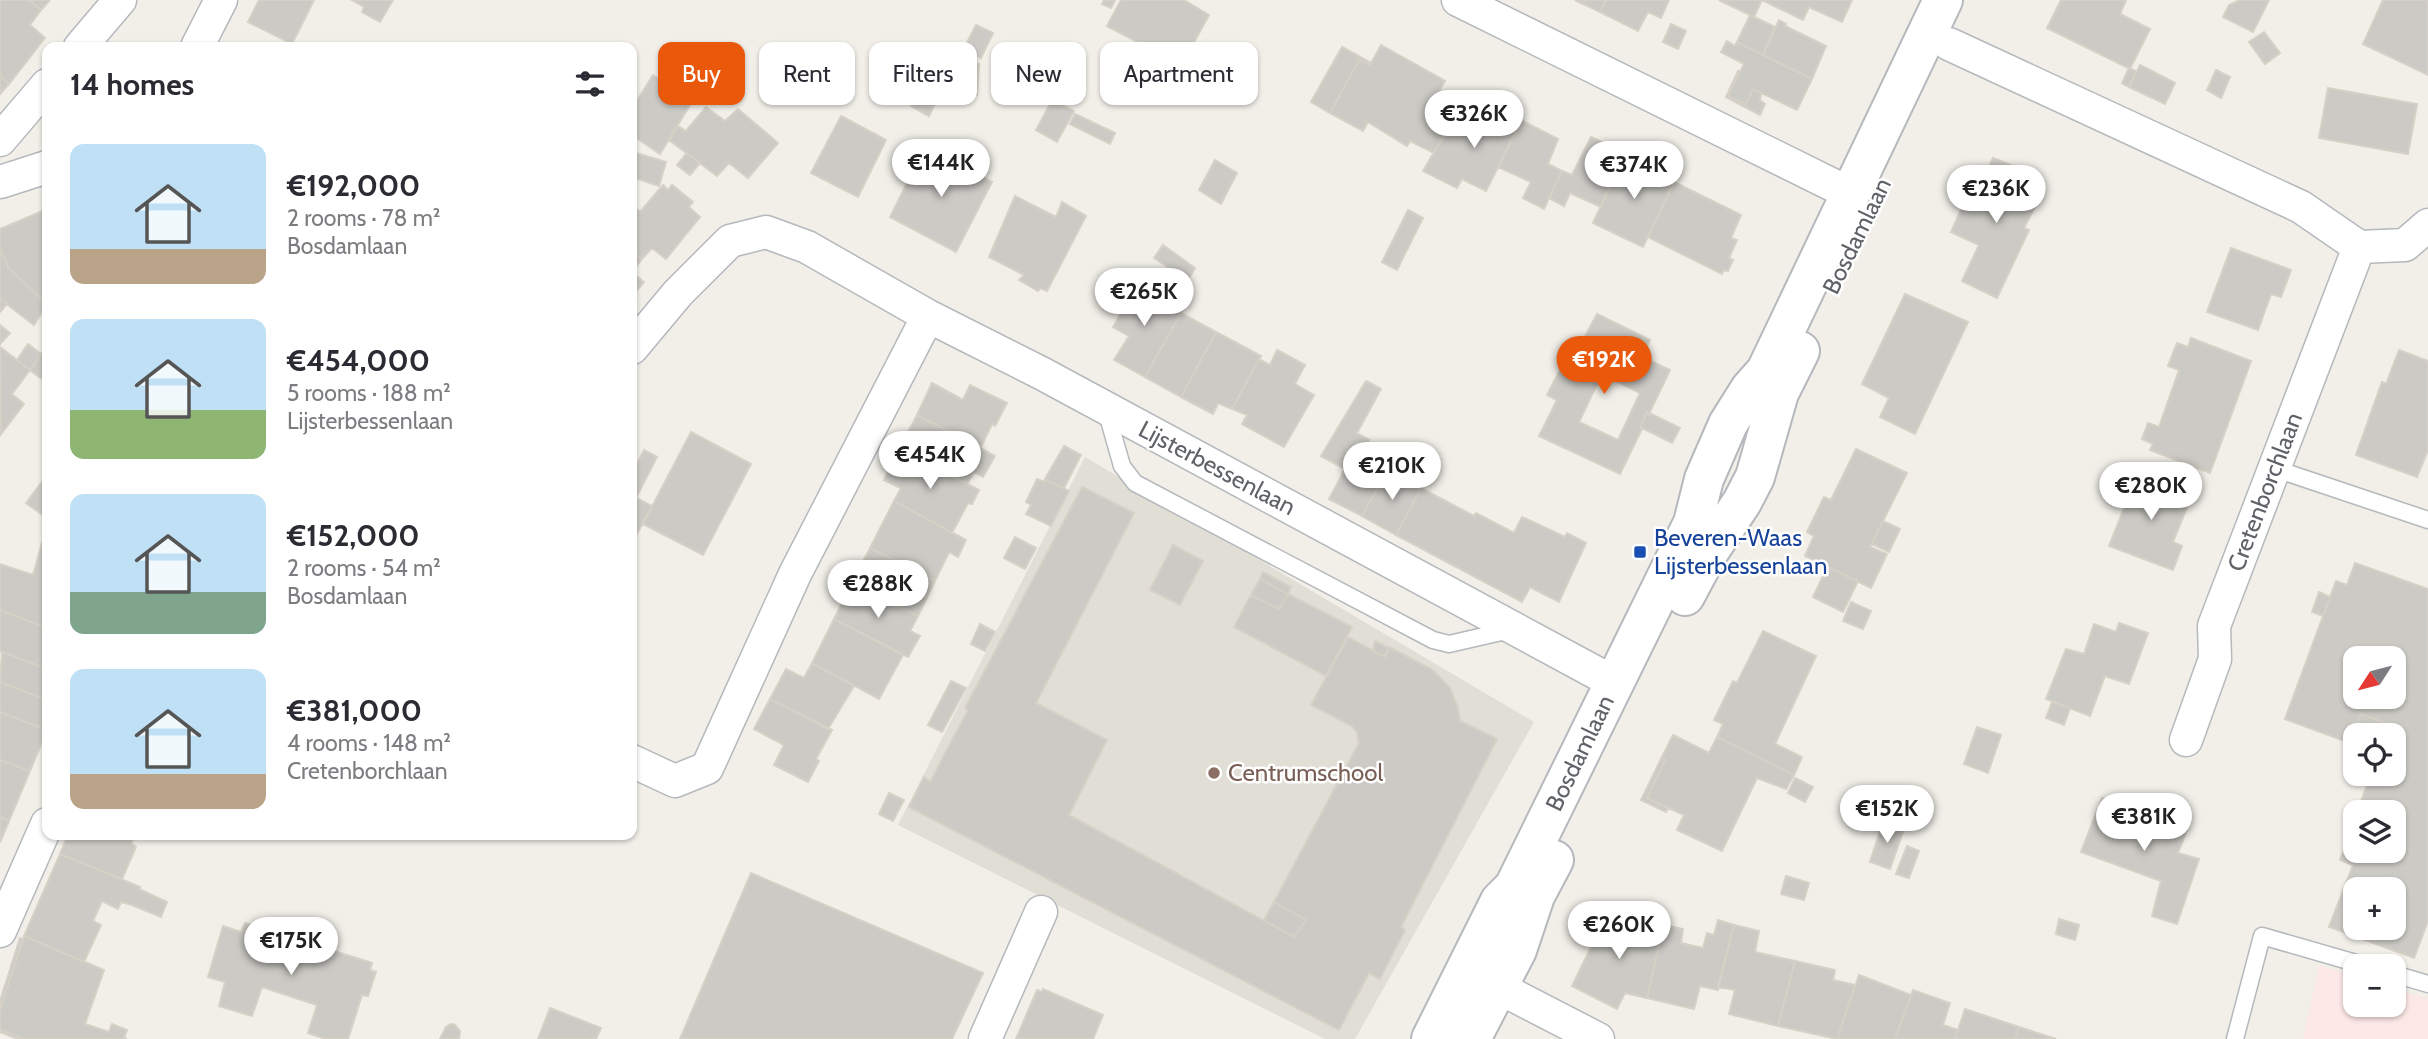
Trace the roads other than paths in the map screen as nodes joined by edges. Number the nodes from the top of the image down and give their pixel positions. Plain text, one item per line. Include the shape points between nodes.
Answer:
1 (120, 0) edge
2 (220, 0) edge
3 (1458, 0) edge
4 (1942, 0) edge
5 (1970, 0) edge
6 (84, 42) edge
7 (199, 42) edge
8 (1949, 44) junction
9 (42, 91) edge
10 (0, 140) edge
11 (42, 169) edge
12 (0, 182) edge
13 (1851, 194) junction
14 (2428, 225) edge
15 (2359, 247) junction
16 (928, 316) junction
17 (637, 342) edge
18 (1106, 408) junction
19 (1712, 458) junction
20 (2273, 468) junction
21 (1755, 477) junction
22 (2428, 520) edge
23 (1514, 628) junction
24 (1615, 683) junction
25 (2186, 740) dead end
26 (637, 763) edge
27 (42, 835) edge
28 (1041, 912) dead end
29 (0, 932) edge
30 (2343, 959) edge
31 (2406, 978) edge
32 (1482, 979) junction
33 (2428, 984) edge
34 (985, 1039) edge
35 (1431, 1039) edge
36 (1471, 1039) edge
37 (1598, 1039) edge
38 (2235, 1039) edge

1 - 6 street
2 - 7 street
3 - 13 street
4 - 13 street, Bosdamlaan
5 - 8 street, Bosdamlaan
8 - 15 street via 2301,207
8 - 21 street, Bosdamlaan via 1779,393
9 - 10 street
11 - 12 street
13 - 19 street, Bosdamlaan via 1766,371 1728,424
14 - 15 street via 2405,245
15 - 20 street, Cretenborchlaan
16 - 17 street, Lijsterbessenlaan via 807,247 766,232 730,241
16 - 18 street, Lijsterbessenlaan
16 - 26 street via 795,574 707,768 675,781
18 - 23 street, Lijsterbessenlaan
18 - 23 lane via 1122,466 1135,483 1433,640 1449,644
19 - 21 street
19 - 24 street, Bosdamlaan via 1693,523
20 - 22 lane
20 - 25 street, Cretenborchlaan via 2214,626 2215,659
21 - 32 street, Bosdamlaan via 1689,586 1535,896 1517,950
23 - 24 street, Lijsterbessenlaan
24 - 32 street, Bosdamlaan via 1514,887 1500,901
27 - 29 street
28 - 34 street
30 - 38 lane via 2262,936
31 - 33 lane
32 - 35 street, Bosdamlaan
32 - 36 street, Bosdamlaan
32 - 37 street

